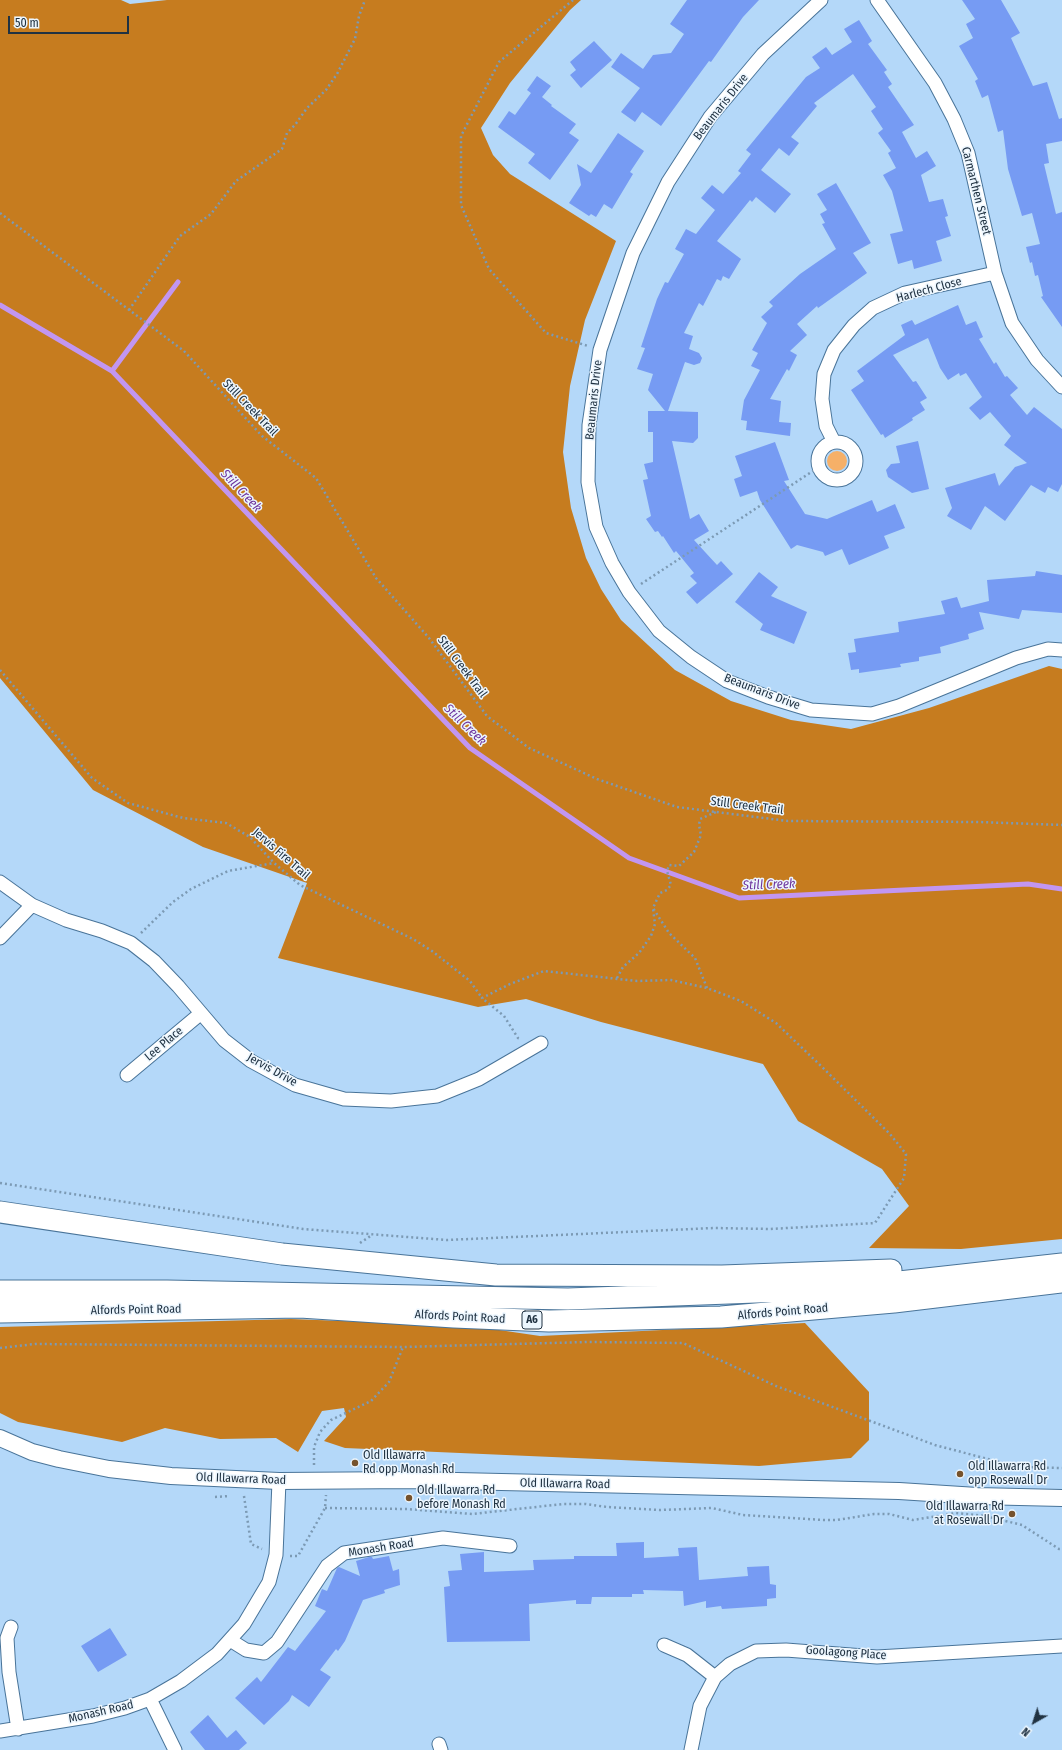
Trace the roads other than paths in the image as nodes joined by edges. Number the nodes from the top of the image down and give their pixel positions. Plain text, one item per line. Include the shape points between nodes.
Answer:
1 (821, 0) edge
2 (877, 0) edge
3 (995, 273) junction
4 (1062, 387) edge
5 (834, 442) junction
6 (1062, 650) edge
7 (0, 882) edge
8 (32, 905) junction
9 (0, 938) edge
10 (200, 1014) junction
11 (541, 1043) road end
12 (127, 1075) dead end
13 (0, 1212) edge
14 (1062, 1264) edge
15 (976, 1273) junction
16 (1062, 1282) edge
17 (0, 1291) edge
18 (0, 1312) edge
19 (0, 1438) edge
20 (279, 1481) junction
21 (1062, 1498) edge
22 (510, 1546) dead end
23 (6, 1634) edge
24 (230, 1640) junction
25 (664, 1645) dead end
26 (1062, 1646) edge
27 (715, 1677) junction
28 (150, 1699) junction
29 (18, 1728) junction
30 (0, 1731) edge
31 (175, 1750) edge
32 (691, 1750) edge

1 - 6 street, Beaumaris Drive via 763,54 710,117 668,182 633,253 600,350 589,424 588,482 596,527 612,563 629,592 659,630 691,657 727,681 811,710 872,714 899,706 1016,658 1048,649
2 - 3 street, Carmarthen Street via 935,83 954,119 976,181
3 - 4 street, Carmarthen Street via 1012,323 1037,360
3 - 5 street, Harlech Close via 905,294 873,308 854,325 834,350 824,374 822,400 826,426
5 - 5 street via 822,448 818,460 819,467 822,473 833,480 845,479 854,470 856,459 846,444
7 - 8 street, Jervis Drive
8 - 9 street
8 - 10 street, Jervis Drive via 131,943 159,966
10 - 11 street, Jervis Drive via 224,1040 251,1061 295,1085 344,1099 391,1101 437,1096 479,1080
10 - 12 street, Lee Place
13 - 15 highway, A6 via 282,1254 496,1275 722,1276 938,1267
14 - 15 highway, Alfords Point Road / A6
15 - 17 highway, Alfords Point Road / A6 via 836,1289 568,1299 167,1291
16 - 18 highway, Alfords Point Road / A6 via 894,1302 721,1317 549,1321 300,1307
19 - 20 street, Old Illawarra Road via 53,1457 108,1469 171,1476
20 - 21 street, Old Illawarra Road via 413,1480 899,1491
20 - 24 street, Monash Road via 276,1555 269,1582 256,1605
22 - 24 street, Monash Road via 442,1538 344,1553 328,1566 277,1642 264,1653 246,1650
23 - 29 street
24 - 28 street, Monash Road via 201,1667
25 - 27 street via 687,1655
26 - 27 street, Goolagong Place via 877,1656 756,1651 730,1664
27 - 32 street, Goolagong Place via 700,1706
28 - 29 street, Monash Road via 93,1716
28 - 31 street
29 - 30 street, Monash Road

